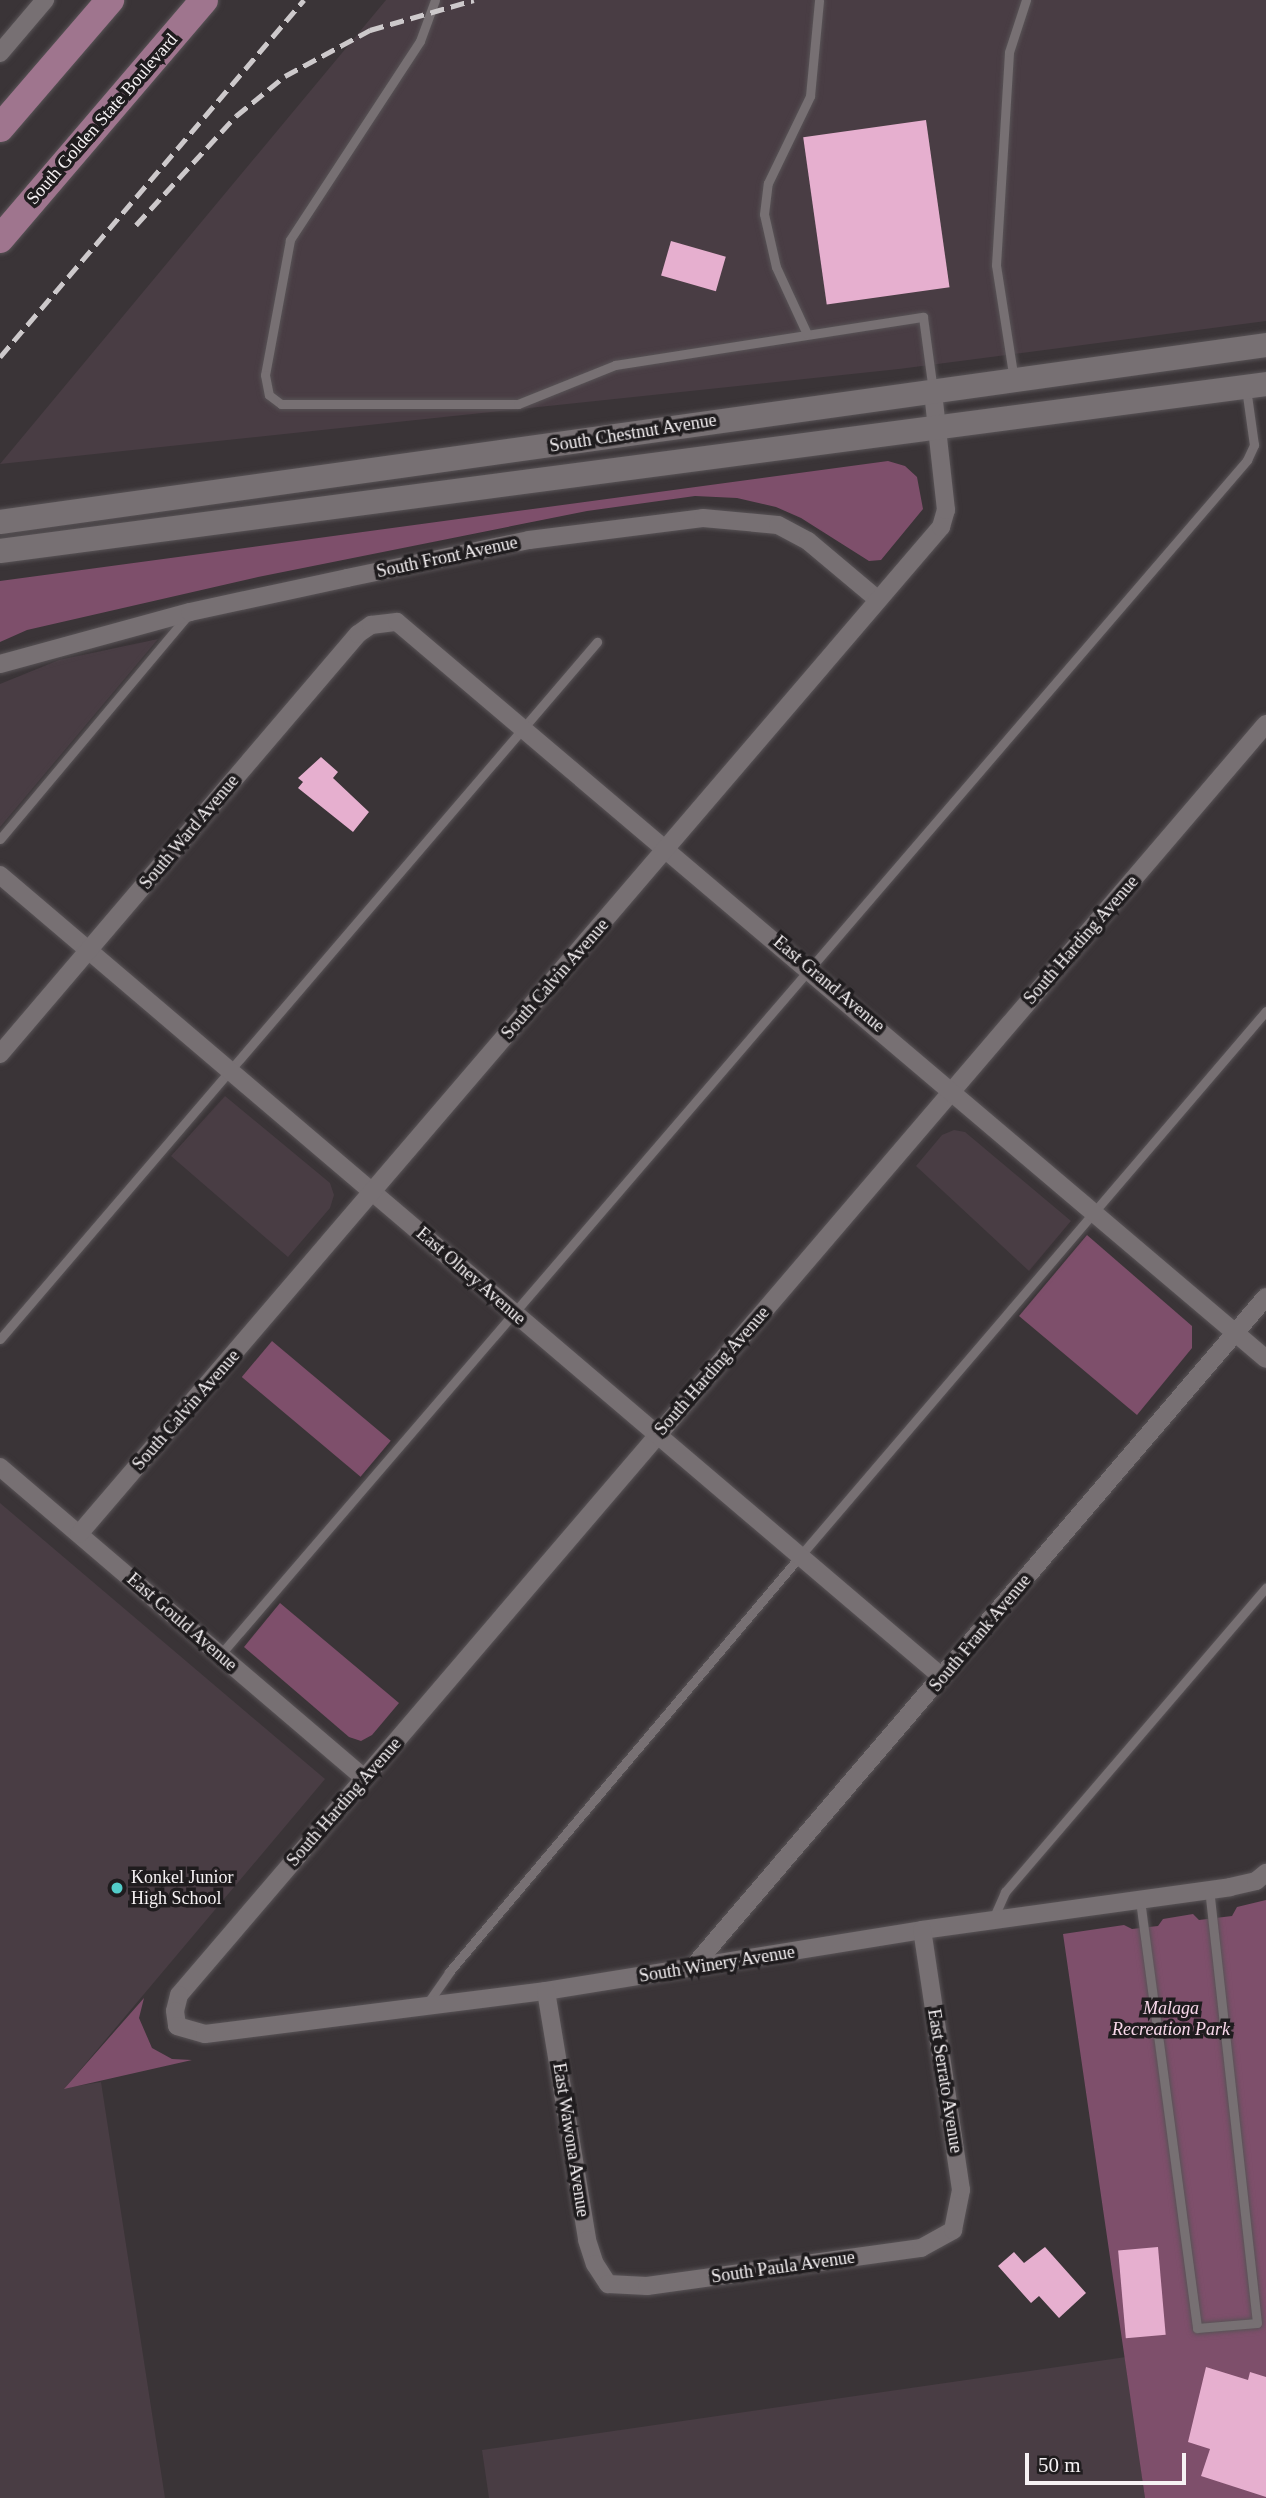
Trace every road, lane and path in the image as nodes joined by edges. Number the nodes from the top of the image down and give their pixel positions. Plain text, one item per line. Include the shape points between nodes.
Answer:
1 (110, 0) edge
2 (204, 0) edge
3 (435, 0) edge
4 (819, 0) edge
5 (1026, 0) edge
6 (38, 2) edge
7 (0, 53) edge
8 (0, 128) edge
9 (0, 239) edge
10 (807, 334) junction
11 (1266, 345) edge
12 (1014, 382) junction
13 (1256, 386) edge
14 (933, 392) junction
15 (937, 429) junction
16 (0, 522) edge
17 (0, 551) edge
18 (877, 600) junction
19 (190, 612) junction
20 (386, 621) joint
21 (597, 642) dead end
22 (0, 664) edge
23 (1266, 724) edge
24 (524, 727) junction
25 (0, 839) edge
26 (667, 848) junction
27 (0, 875) edge
28 (88, 951) junction
29 (807, 967) junction
30 (1266, 1011) edge
31 (0, 1054) edge
32 (230, 1070) junction
33 (953, 1089) junction
34 (373, 1191) junction
35 (1094, 1211) junction
36 (1266, 1297) edge
37 (514, 1313) junction
38 (1236, 1332) junction
39 (0, 1339) edge
40 (1266, 1359) edge
41 (658, 1434) junction
42 (0, 1466) edge
43 (79, 1534) junction
44 (800, 1556) junction
45 (1266, 1587) edge
46 (220, 1655) junction
47 (942, 1677) junction
48 (364, 1778) junction
49 (1261, 1877) edge
50 (1209, 1890) junction
51 (1140, 1900) junction
52 (992, 1920) junction
53 (922, 1930) junction
54 (692, 1968) junction
55 (546, 1991) junction
56 (426, 2006) junction
57 (177, 2026) joint
58 (953, 2231) joint
59 (608, 2284) joint

1 - 8 main road
2 - 9 main road, South Golden State Boulevard
3 - 10 lane via 420,41 290,240 265,375 269,395 281,404 518,404 615,365
4 - 10 lane via 810,96 768,183 764,214 776,267
5 - 12 lane via 1009,52 996,265
6 - 7 street
10 - 14 lane via 923,317
11 - 12 main road, South Chestnut Avenue
12 - 14 main road, South Chestnut Avenue
13 - 15 main road, South Chestnut Avenue
13 - 29 lane via 1254,445 1247,460
14 - 15 street, South Calvin Avenue
14 - 16 main road, South Chestnut Avenue via 788,408 533,450
15 - 17 main road, South Chestnut Avenue
15 - 18 street, South Calvin Avenue via 946,510 941,527
18 - 19 street, South Front Avenue via 808,541 778,526 703,518 529,540
18 - 26 street, South Calvin Avenue
19 - 22 street, South Front Avenue
19 - 25 lane via 172,639
20 - 24 street, East Grand Avenue via 408,626
20 - 28 street, South Ward Avenue via 358,634
21 - 24 lane
23 - 33 street, South Harding Avenue
24 - 26 street, East Grand Avenue
24 - 32 lane
26 - 29 street, East Grand Avenue
26 - 34 street, South Calvin Avenue
27 - 28 street, East Olney Avenue
28 - 31 street, South Ward Avenue
28 - 32 street, East Olney Avenue
29 - 33 street, East Grand Avenue
29 - 37 lane
30 - 35 lane
32 - 34 street, East Olney Avenue
32 - 39 lane
33 - 35 street, East Grand Avenue
33 - 41 street, South Harding Avenue
34 - 37 street, East Olney Avenue
34 - 43 street, South Calvin Avenue
35 - 38 street, East Grand Avenue
35 - 44 lane
36 - 38 street, South Frank Avenue
37 - 41 street, East Olney Avenue
37 - 46 lane
38 - 40 street, East Grand Avenue
38 - 47 street, South Frank Avenue
41 - 44 street, East Olney Avenue
41 - 48 street, South Harding Avenue
42 - 43 street, East Gould Avenue
43 - 46 street, East Gould Avenue
44 - 47 street, East Olney Avenue
44 - 56 lane via 449,1972
45 - 52 lane via 1005,1892
46 - 48 street, East Gould Avenue
47 - 54 street, South Frank Avenue
48 - 57 street, South Harding Avenue via 179,1995
49 - 50 street, South Winery Avenue
50 - 51 street, South Winery Avenue
50 - 51 lane via 1257,2323 1197,2328
51 - 52 street, South Winery Avenue
52 - 53 street, South Winery Avenue
53 - 54 street, South Winery Avenue
53 - 58 street, East Serrato Avenue via 961,2190
54 - 55 street, South Winery Avenue
55 - 56 street, South Winery Avenue
55 - 59 street, East Wawona Avenue via 587,2241
56 - 57 street, South Winery Avenue via 205,2034
58 - 59 street, South Paula Avenue via 921,2248 647,2286

